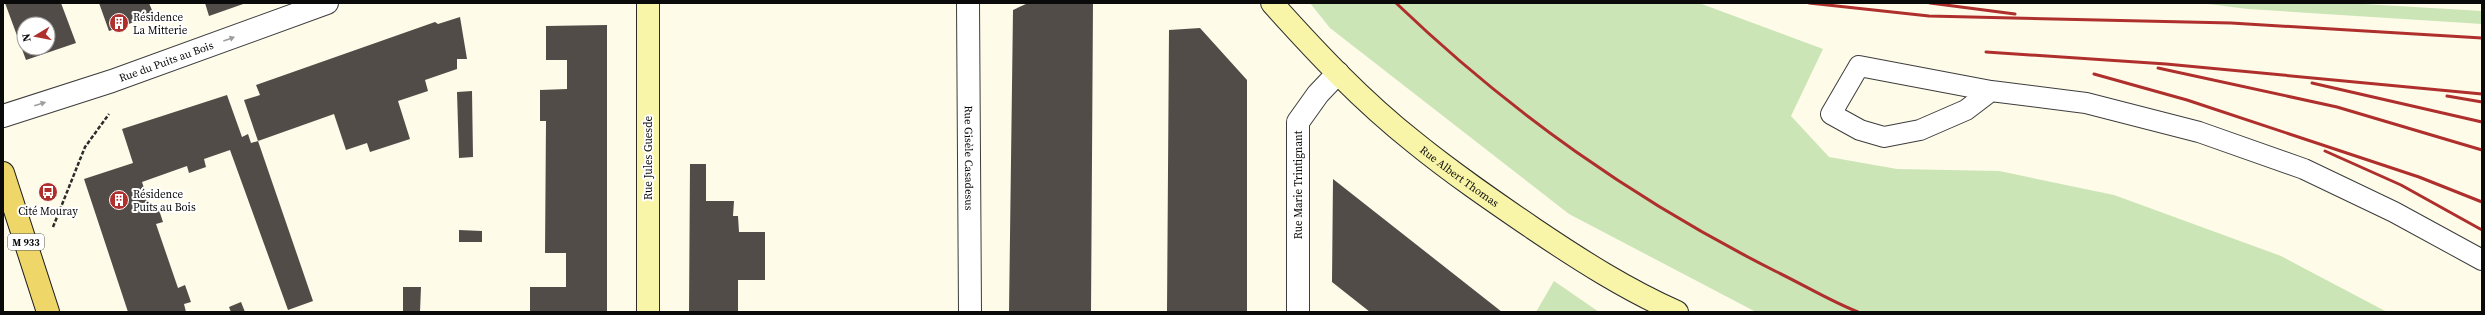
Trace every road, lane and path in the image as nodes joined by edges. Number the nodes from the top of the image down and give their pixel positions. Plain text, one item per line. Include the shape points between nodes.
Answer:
1 (327, 3) edge
2 (648, 3) edge
3 (968, 3) edge
4 (1272, 3) edge
5 (1338, 73) junction
6 (1991, 91) junction
7 (114, 108) dead end
8 (3, 116) edge
9 (3, 173) edge
10 (53, 227) dead end
11 (2482, 260) edge
12 (48, 312) edge
13 (648, 312) edge
14 (970, 312) edge
15 (1298, 312) edge
16 (1677, 312) edge

8 -> 1 street, Rue du Puits au Bois via 112,81
2 - 13 street, Rue Jules Guesde
3 - 14 street, Rue Gisèle Casadesus
4 - 5 street, Rue Albert Thomas
5 - 15 street, Rue Marie Trintignant via 1318,94 1298,122
5 - 16 street, Rue Albert Thomas via 1414,142 1503,208 1617,282
6 - 6 lane via 1859,66 1831,114 1860,130 1884,137 1920,130 1966,110
6 - 11 lane via 2086,103 2199,132 2304,169 2394,212
7 - 10 path via 85,147
9 - 12 main road, M 933

